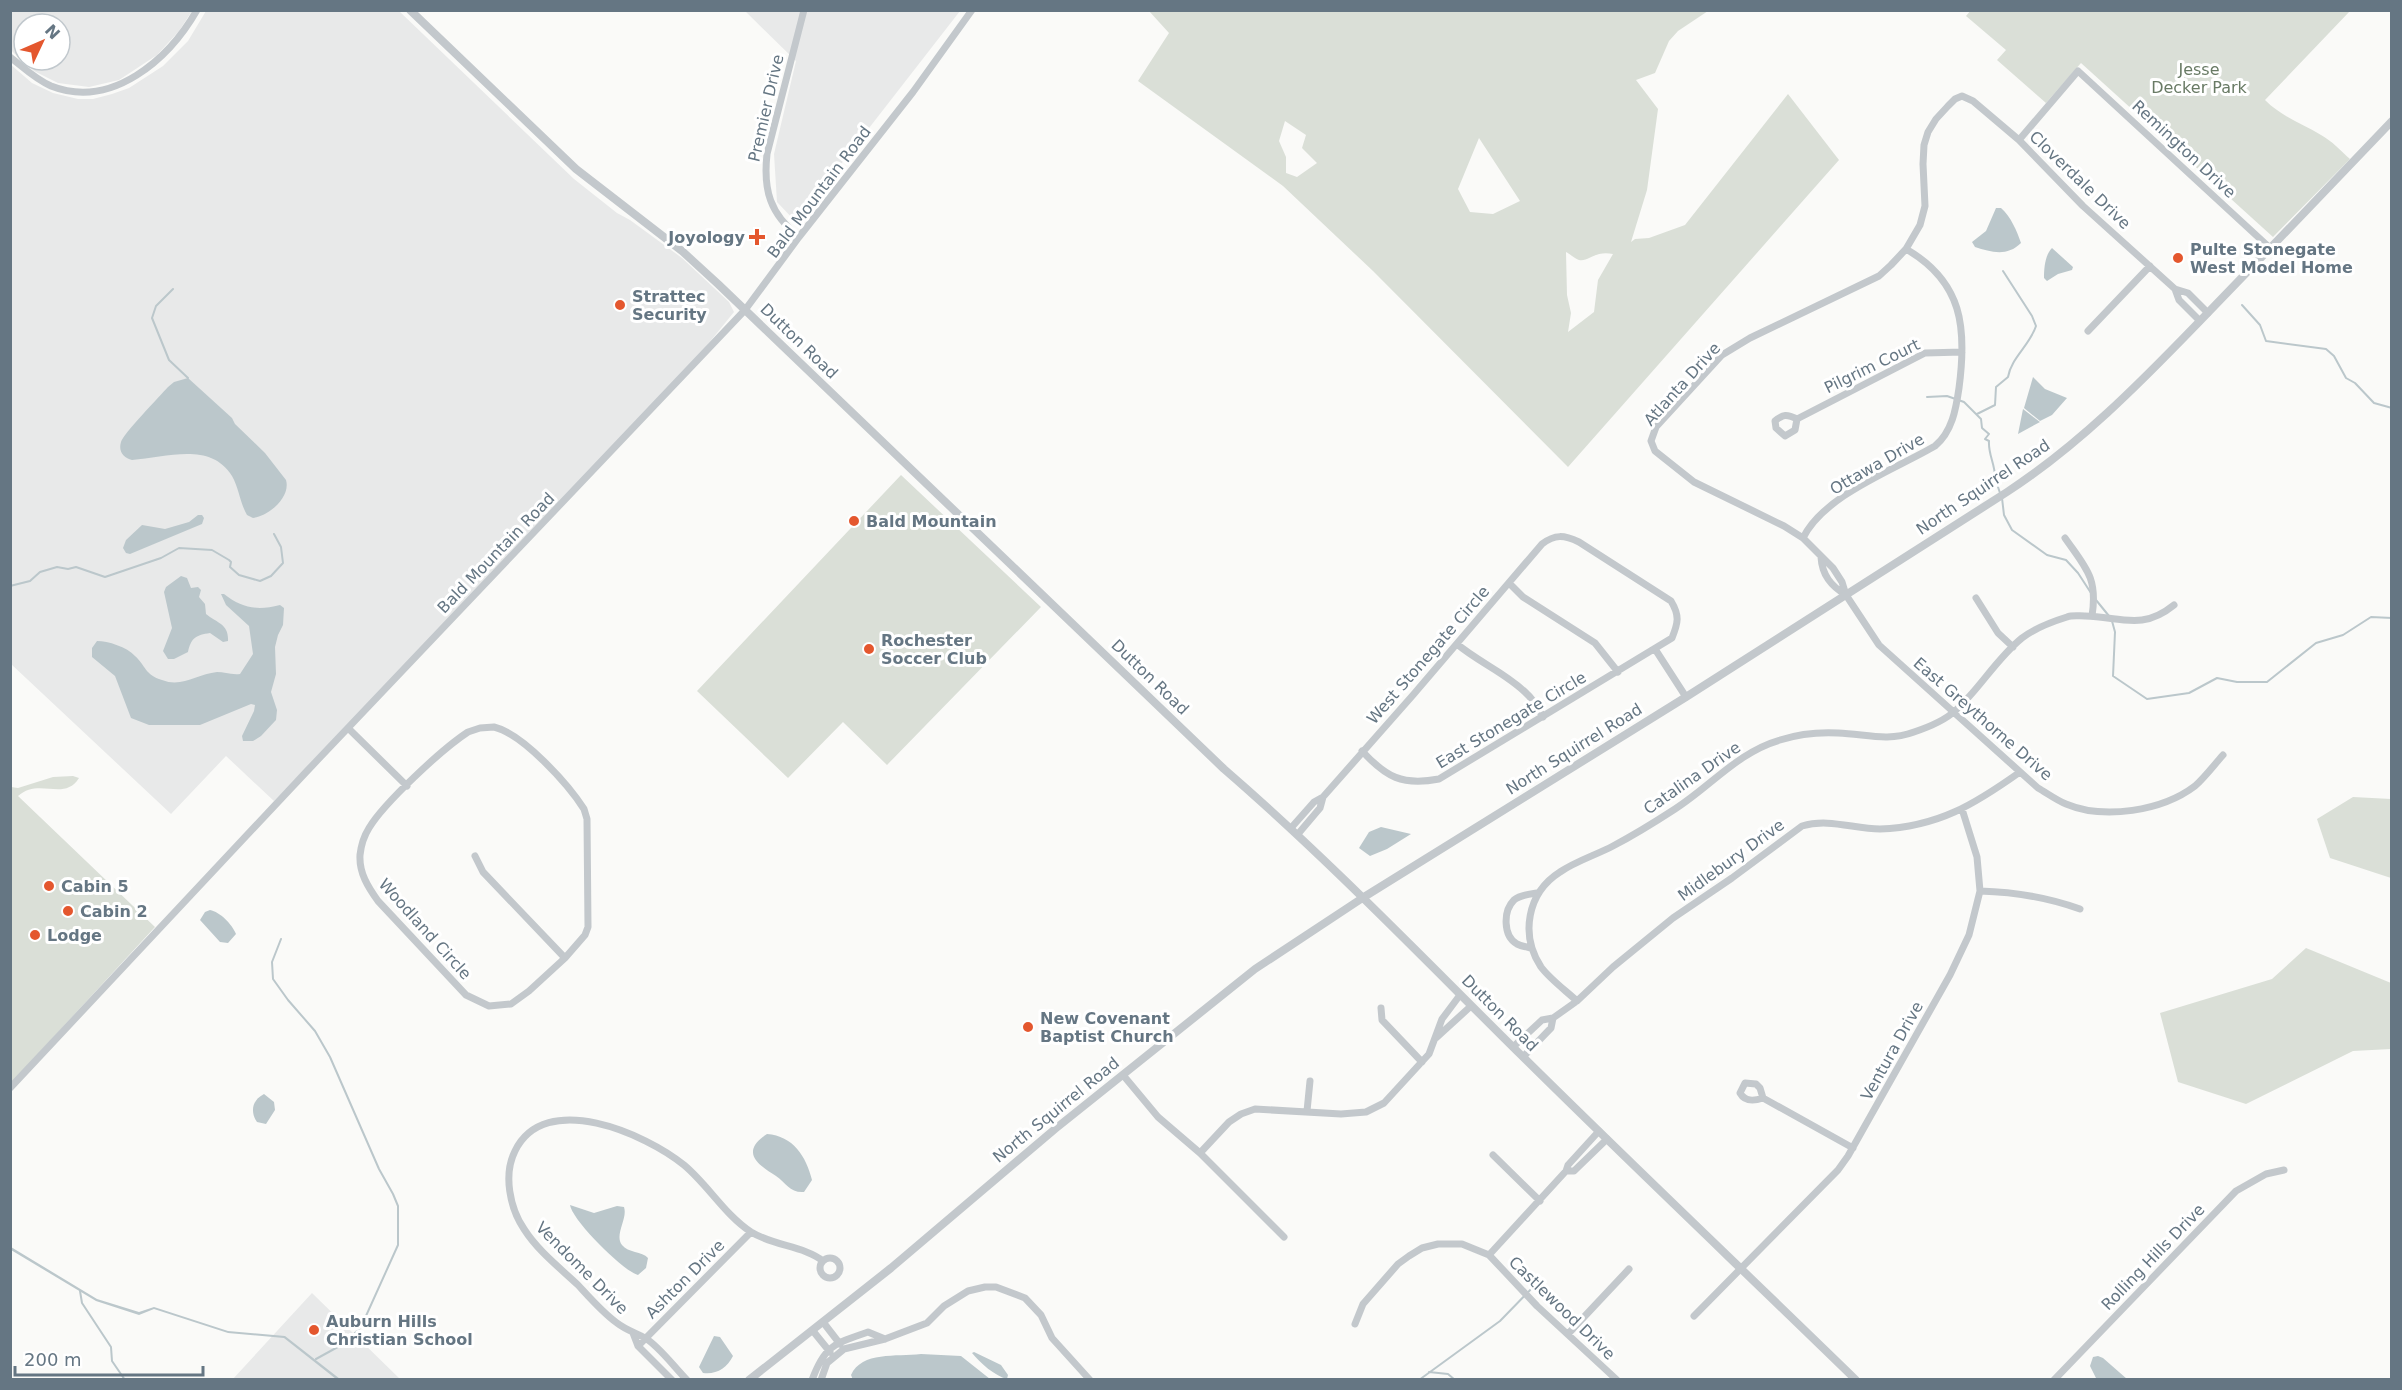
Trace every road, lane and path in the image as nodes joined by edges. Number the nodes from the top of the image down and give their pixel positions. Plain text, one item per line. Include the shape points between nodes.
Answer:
1 (197, 10) edge
2 (410, 10) edge
3 (804, 10) edge
4 (972, 10) edge
5 (11, 57) edge
6 (1962, 96) joint
7 (2391, 121) edge
8 (2019, 140) junction
9 (799, 237) junction
10 (2270, 248) junction
11 (1906, 249) junction
12 (2150, 266) junction
13 (2175, 289) junction
14 (746, 310) junction
15 (2208, 313) junction
16 (2200, 321) junction
17 (2088, 331) dead end
18 (1962, 352) junction
19 (1797, 419) dead end
20 (1803, 538) junction
21 (2065, 538) dead end
22 (1509, 583) junction
23 (1846, 595) junction
24 (1976, 598) dead end
25 (2175, 605) dead end
26 (2092, 616) junction
27 (1672, 638) joint
28 (1457, 644) junction
29 (2013, 647) junction
30 (1655, 649) junction
31 (1618, 672) junction
32 (1686, 697) junction
33 (1953, 713) junction
34 (1543, 717) junction
35 (348, 728) junction
36 (1362, 751) junction
37 (2223, 755) dead end
38 (2020, 772) junction
39 (407, 786) junction
40 (1962, 809) junction
41 (1295, 831) junction
42 (475, 856) dead end
43 (1980, 891) junction
44 (1537, 893) junction
45 (1364, 897) junction
46 (2080, 909) dead end
47 (1531, 948) junction
48 (565, 958) junction
49 (1460, 996) junction
50 (1577, 1001) junction
51 (1471, 1006) junction
52 (1381, 1008) dead end
53 (1553, 1018) junction
54 (1436, 1038) junction
55 (1513, 1047) junction
56 (1523, 1057) junction
57 (1422, 1062) junction
58 (1123, 1075) junction
59 (1310, 1081) dead end
60 (10, 1089) edge
61 (1762, 1098) dead end
62 (1307, 1111) junction
63 (1599, 1131) junction
64 (1607, 1139) junction
65 (1853, 1148) junction
66 (1200, 1153) junction
67 (1493, 1155) dead end
68 (2284, 1170) dead end
69 (1566, 1172) junction
70 (1540, 1201) junction
71 (751, 1232) junction
72 (1284, 1237) dead end
73 (1489, 1255) junction
74 (822, 1261) dead end
75 (1741, 1268) junction
76 (1629, 1269) dead end
77 (1695, 1316) dead end
78 (823, 1322) junction
79 (1355, 1324) dead end
80 (813, 1331) junction
81 (633, 1333) junction
82 (1568, 1334) junction
83 (646, 1338) junction
84 (841, 1345) junction
85 (638, 1346) junction
86 (829, 1350) junction
87 (834, 1356) junction
88 (678, 1371) junction
89 (671, 1379) edge
90 (687, 1380) edge
91 (749, 1380) edge
92 (812, 1380) edge
93 (821, 1380) edge
94 (1090, 1380) edge
95 (1617, 1380) edge
96 (1856, 1380) edge
97 (2054, 1380) edge

1 - 5 street via 178,41 164,55 115,86 89,92 59,88 33,76
2 - 14 street, Dutton Road via 564,159 687,255
3 - 9 street, Premier Drive via 767,154 765,177 769,198 779,217
4 - 9 street, Bald Mountain Road
6 - 8 street, Cloverdale Drive via 1973,100
6 - 11 street, Atlanta Drive via 1948,106 1928,132 1923,164 1925,206 1920,225
7 - 10 street, North Squirrel Road
8 - 10 street, Remington Drive via 2078,71
8 - 12 street, Cloverdale Drive via 2082,206
9 - 14 street, Bald Mountain Road
10 - 15 street, North Squirrel Road
11 - 18 street, Ottawa Drive via 1925,260 1948,289 1963,329
11 - 20 street, Atlanta Drive via 1880,276 1722,355 1656,427 1651,441 1655,452 1694,482
12 - 13 street, Cloverdale Drive
12 - 17 street
13 - 15 street, Cloverdale Drive via 2188,293
13 - 16 street, Cloverdale Drive
14 - 35 street, Bald Mountain Road
14 - 41 street, Dutton Road via 1224,769
15 - 16 street, North Squirrel Road
16 - 23 street, North Squirrel Road via 2110,411 2057,457
18 - 19 street, Pilgrim Court via 1925,353
18 - 20 street, Ottawa Drive via 1953,420 1941,441 1841,499 1815,518
20 - 23 street, Atlanta Drive via 1821,557 1821,566 1833,587
21 - 26 street via 2089,573 2095,595
22 - 27 street, West Stonegate Circle via 1542,544 1557,536 1567,536 1671,601 1679,619
22 - 28 street, West Stonegate Circle
22 - 31 street via 1522,597 1596,643
23 - 32 street, North Squirrel Road
23 - 33 street, East Greythorne Drive via 1879,645
24 - 29 street via 1998,633
25 - 26 street, Catalina Drive via 2145,621
26 - 29 street, Catalina Drive via 2070,615 2040,627
27 - 30 street, East Stonegate Circle
28 - 34 street via 1521,688
28 - 36 street, West Stonegate Circle
29 - 33 street, Catalina Drive
30 - 31 street, East Stonegate Circle
30 - 32 street
31 - 34 street, East Stonegate Circle
32 - 45 street, North Squirrel Road
33 - 38 street, East Greythorne Drive
33 - 44 street, Catalina Drive via 1914,732 1882,739 1840,733 1809,734 1754,751 1678,807 1614,846 1559,872
34 - 36 street, East Stonegate Circle via 1439,779 1400,780 1381,770
35 - 39 street
35 - 60 street, Bald Mountain Road
36 - 41 street, West Stonegate Circle via 1323,797 1314,802
37 - 38 street, East Greythorne Drive via 2195,786 2174,798 2120,813 2067,805
38 - 40 street, Midlebury Drive
39 - 48 street, Woodland Circle via 373,822 362,845 362,871 378,901 454,984 466,995 499,1007 521,998
39 - 48 street, Woodland Circle via 468,732 480,728 504,729 529,747 578,801 587,819 589,917 585,935
40 - 43 street, Ventura Drive via 1977,857
40 - 50 street, Midlebury Drive via 1936,820 1879,829 1837,823 1802,826 1673,918
41 - 45 street, Dutton Road
42 - 48 street via 483,872
43 - 46 street via 2054,899
43 - 65 street, Ventura Drive via 1969,936 1950,975
44 - 47 street, Catalina Drive via 1528,921
44 - 47 street via 1515,900 1507,912 1510,938 1517,945
45 - 49 street, Dutton Road
45 - 58 street, North Squirrel Road via 1255,969
47 - 50 street, Catalina Drive via 1542,968
49 - 51 street, Dutton Road
49 - 54 street via 1442,1018
50 - 53 street, Midlebury Drive
51 - 54 street
51 - 55 street, Dutton Road
52 - 57 street via 1382,1020
53 - 55 street, Midlebury Drive via 1542,1020
53 - 56 street, Midlebury Drive via 1551,1028
54 - 57 street
55 - 56 street, Dutton Road
56 - 63 street, Dutton Road
57 - 62 street via 1384,1103 1366,1112
58 - 66 street via 1158,1117
58 - 78 street, North Squirrel Road
59 - 62 street
61 - 65 street
62 - 66 street via 1255,1109 1241,1114
63 - 64 street, Dutton Road
63 - 69 street via 1568,1164
64 - 69 street via 1574,1171
64 - 75 street, Dutton Road
65 - 75 street, Ventura Drive via 1838,1170
66 - 72 street
67 - 70 street
68 - 97 street, Rolling Hills Drive via 2266,1174 2236,1191
69 - 70 street
70 - 73 street
71 - 74 street, Vendome Drive via 814,1254
71 - 81 street, Vendome Drive via 682,1163 639,1138 575,1120 547,1122 526,1136 515,1150 509,1170 513,1203 521,1224 616,1323
71 - 83 street, Ashton Drive
73 - 79 street via 1462,1244 1422,1248 1398,1264 1363,1304
73 - 82 street, Castlewood Drive
75 - 77 street, Ventura Drive
75 - 96 street, Dutton Road
76 - 82 street
78 - 80 street, North Squirrel Road
78 - 84 street
80 - 86 street
80 - 91 street, North Squirrel Road
81 - 83 street, Vendome Drive
81 - 85 street, Vendome Drive
82 - 95 street, Castlewood Drive
83 - 85 street, Ashton Drive
83 - 88 street, Vendome Drive
84 - 86 street
84 - 87 street
84 - 94 street via 868,1332 885,1339 927,1323 968,1291 996,1287 1025,1298 1041,1314 1052,1338
85 - 89 street, Vendome Drive
86 - 87 street
86 - 92 street via 820,1358
87 - 93 street
88 - 89 street
88 - 90 street, Vendome Drive

